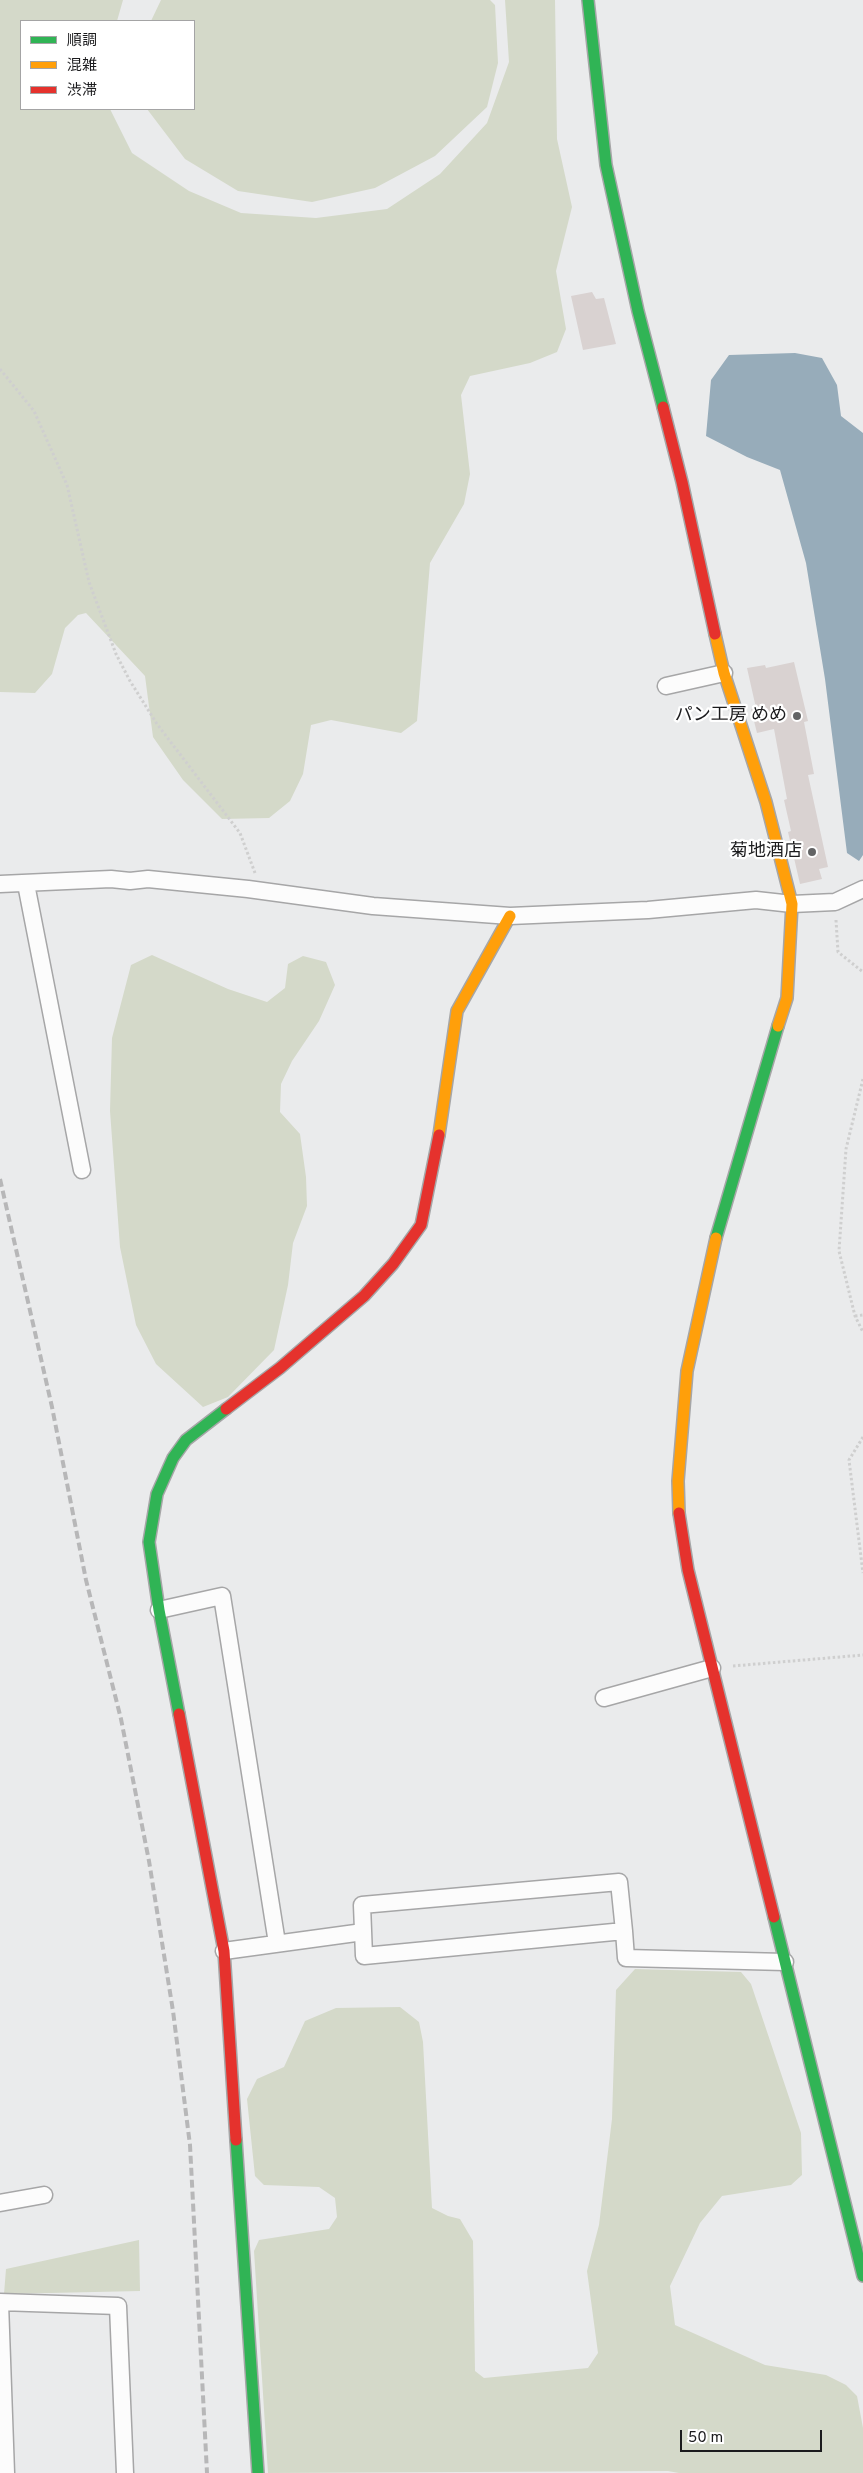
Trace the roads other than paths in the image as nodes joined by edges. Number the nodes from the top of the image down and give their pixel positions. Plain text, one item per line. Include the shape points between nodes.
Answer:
1 (588, 0) edge
2 (724, 673) junction
3 (666, 686) dead end
4 (0, 884) edge
5 (26, 884) junction
6 (863, 889) edge
7 (792, 904) junction
8 (510, 916) junction
9 (82, 1170) dead end
10 (159, 1610) junction
11 (712, 1668) junction
12 (604, 1698) dead end
13 (624, 1931) junction
14 (363, 1932) junction
15 (277, 1943) junction
16 (224, 1951) junction
17 (785, 1962) junction
18 (44, 2195) dead end
19 (0, 2203) edge
20 (863, 2276) edge
21 (0, 2303) edge
22 (4, 2468) edge
23 (125, 2473) edge
24 (258, 2473) edge

1 - 2 street via 606,165
2 - 3 street
2 - 7 street via 766,802
4 - 5 street
5 - 8 street via 148,880 373,906
5 - 9 street
6 - 7 street via 835,902
7 - 8 street via 756,900 648,910
7 - 11 street via 787,998 720,1217 687,1371 678,1481 679,1517 688,1570
8 - 10 street via 457,1011 435,1163 421,1225 393,1264 364,1296 280,1368 186,1440 172,1458 157,1494 149,1542
10 - 15 street via 222,1596
10 - 16 street
11 - 12 street
11 - 17 street
13 - 14 street via 364,1956
13 - 14 street via 619,1882 362,1905
13 - 17 street via 626,1958
14 - 15 street
15 - 16 street
16 - 24 street
17 - 20 street
18 - 19 street
21 - 22 street
21 - 23 street via 118,2306

